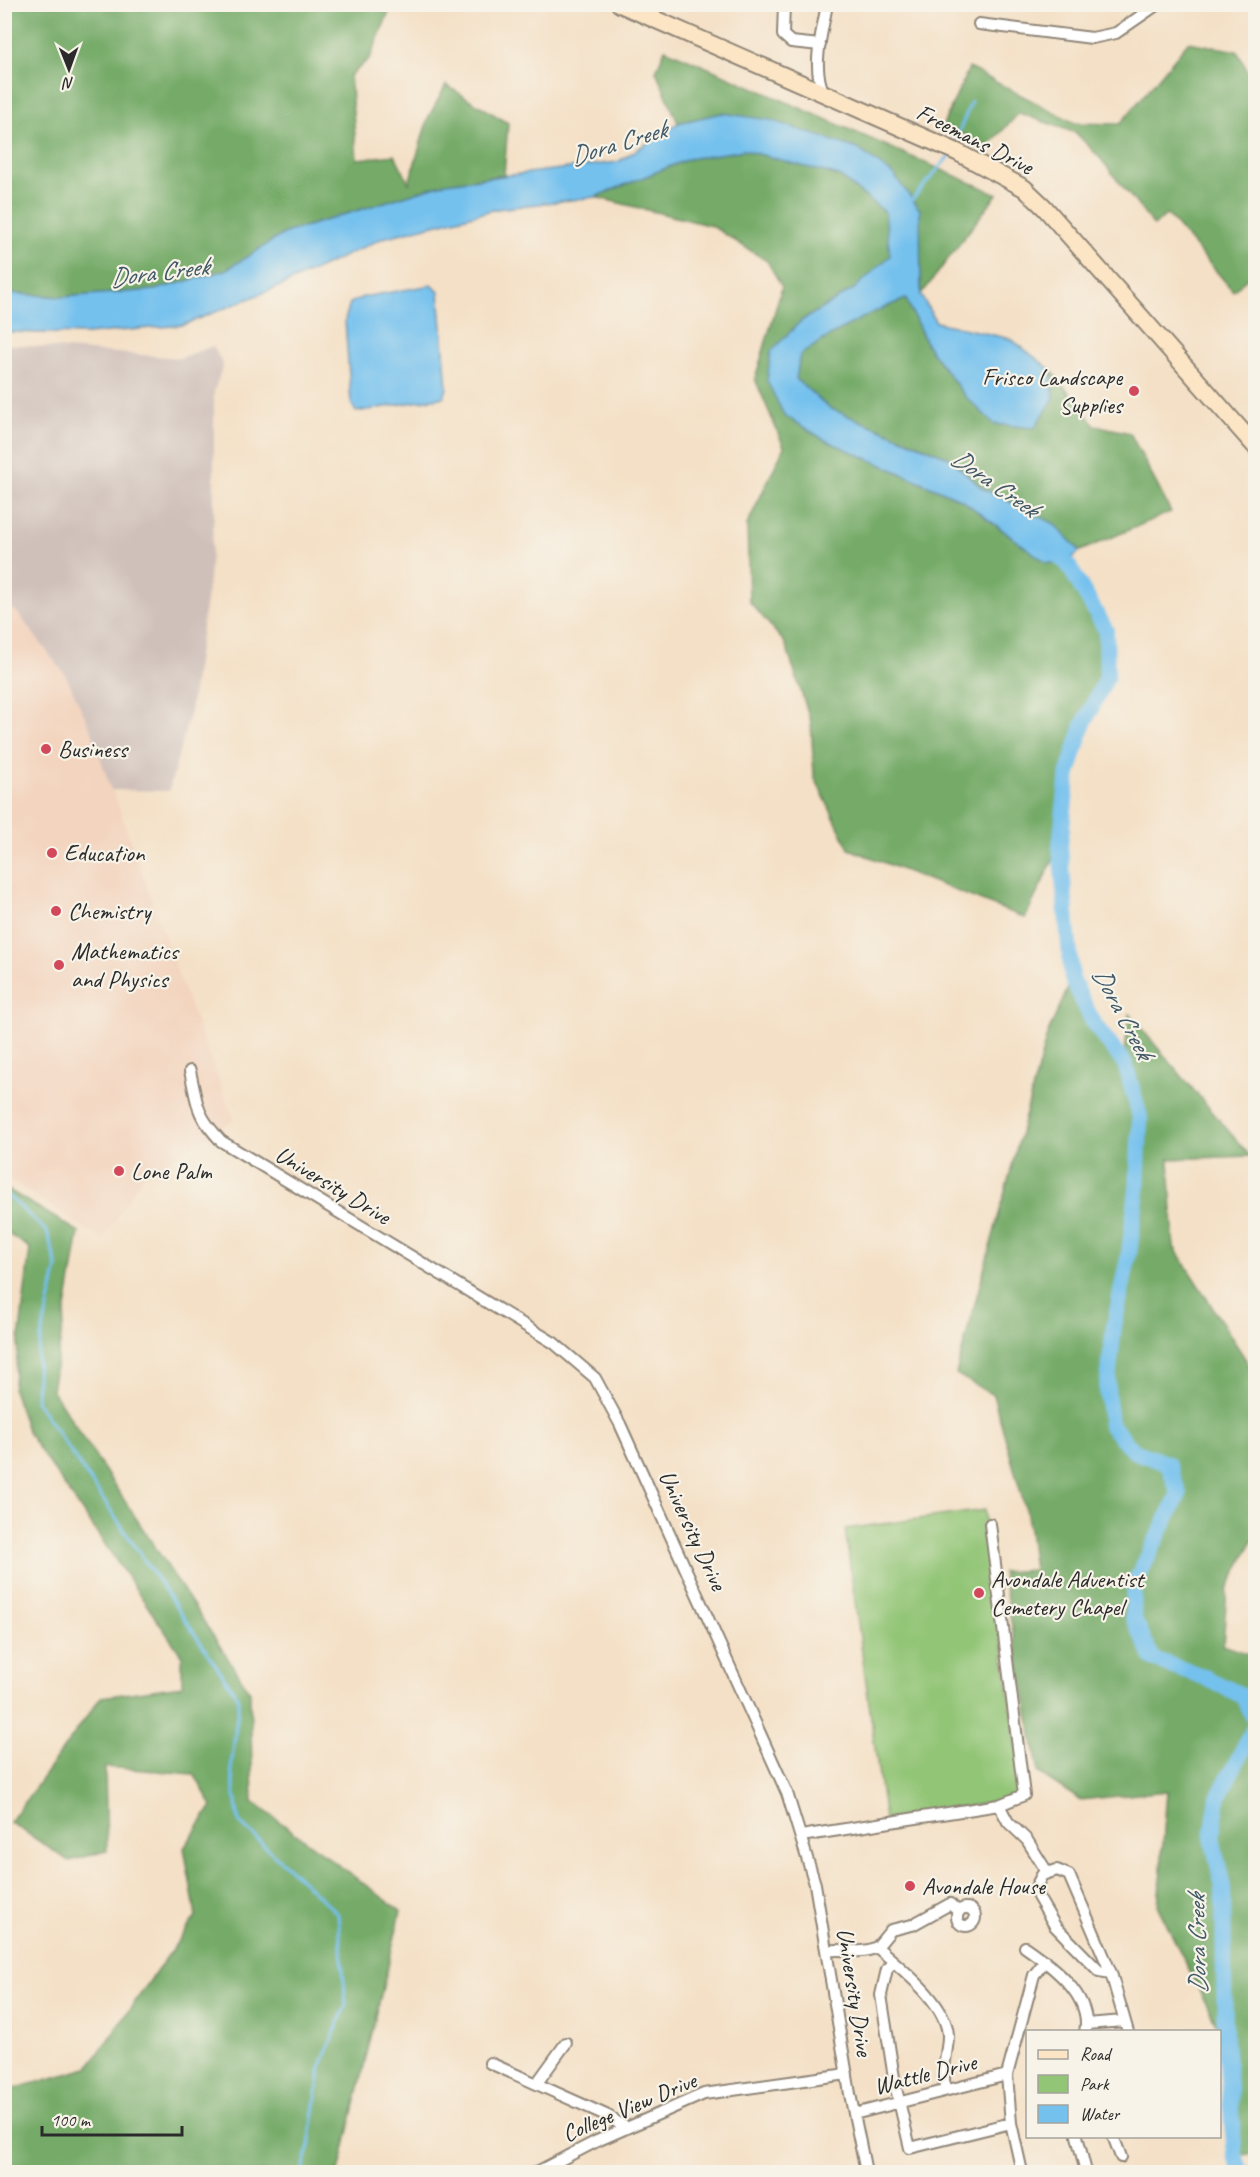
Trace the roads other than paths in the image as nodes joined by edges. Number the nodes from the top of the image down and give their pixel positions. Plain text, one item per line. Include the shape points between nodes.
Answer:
1 (620, 4) edge
2 (784, 4) edge
3 (827, 4) edge
4 (1158, 4) edge
5 (979, 24) dead end
6 (820, 45) junction
7 (817, 66) junction
8 (788, 79) junction
9 (824, 94) junction
10 (1256, 447) edge
11 (190, 1071) dead end
12 (990, 1524) dead end
13 (999, 1805) junction
14 (801, 1836) junction
15 (1047, 1872) junction
16 (959, 1911) dead end
17 (877, 1947) junction
18 (1025, 1947) dead end
19 (828, 1951) junction
20 (1045, 1961) junction
21 (893, 1962) junction
22 (1111, 1973) junction
23 (1126, 2026) edge
24 (1085, 2028) edge
25 (566, 2043) dead end
26 (490, 2062) dead end
27 (847, 2074) junction
28 (1007, 2075) junction
29 (537, 2083) junction
30 (946, 2090) junction
31 (899, 2103) junction
32 (854, 2114) junction
33 (1011, 2123) junction
34 (626, 2128) junction
35 (1078, 2138) edge
36 (1114, 2138) edge
37 (1121, 2157) dead end
38 (537, 2172) edge
39 (866, 2172) edge
40 (1022, 2172) edge
41 (1086, 2172) edge

1 - 8 main road, Freemans Drive
2 - 6 street via 783,35 791,42
3 - 6 street
4 - 5 street via 1122,30 1092,38
6 - 7 street
7 - 8 street via 810,74
7 - 9 street
8 - 9 main road, Freemans Drive
9 - 10 main road, Freemans Drive via 957,152 1035,197
11 - 14 street, University Drive via 196,1105 222,1141 554,1343 595,1378 665,1519 761,1731
12 - 13 street via 1025,1788 1020,1799
13 - 14 street
13 - 15 street
14 - 19 street, University Drive
15 - 22 street via 1057,1870 1069,1875
15 - 22 street via 1036,1887 1042,1906 1099,1971
16 - 17 street via 950,1904 941,1907 912,1925 891,1930
17 - 19 street via 859,1953
17 - 21 street
18 - 20 street
19 - 27 street, University Drive
20 - 24 street via 1084,2005
20 - 28 street via 1034,1976
21 - 30 street via 934,2002 946,2022 948,2042 942,2078
21 - 31 street via 887,1969 881,1995
22 - 23 street
23 - 24 street
25 - 29 street
26 - 29 street
27 - 32 street, University Drive
27 - 34 street, College View Drive via 704,2094
28 - 30 street, Wattle Drive
28 - 33 street
29 - 34 street
30 - 31 street, Wattle Drive
31 - 32 street, Wattle Drive
31 - 33 street via 910,2148
32 - 39 street, University Drive
33 - 40 street
34 - 38 street, College View Drive
35 - 41 street
36 - 37 street

